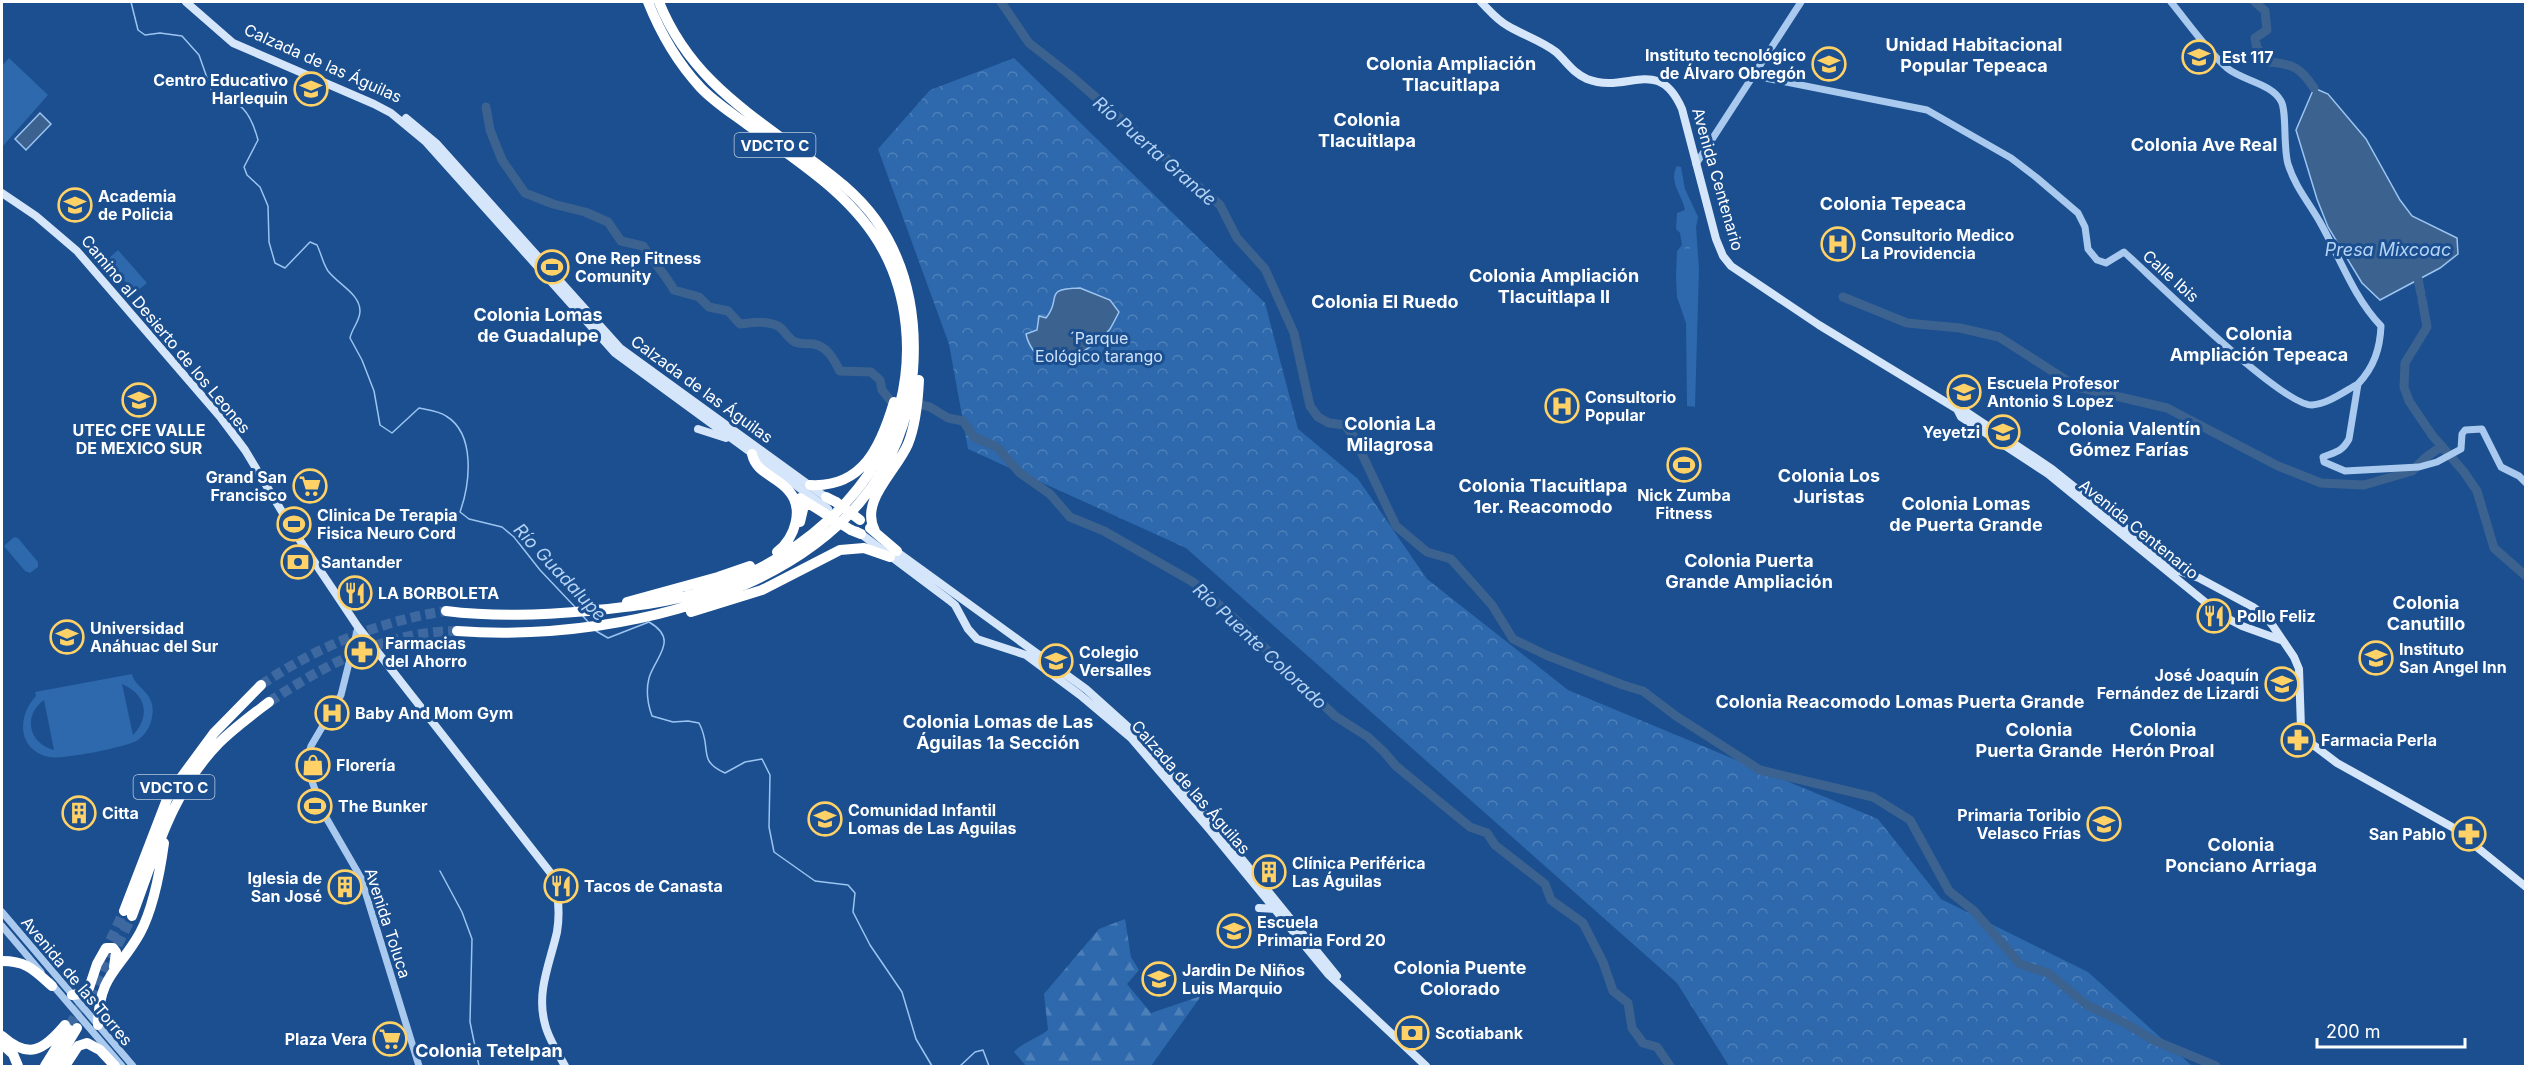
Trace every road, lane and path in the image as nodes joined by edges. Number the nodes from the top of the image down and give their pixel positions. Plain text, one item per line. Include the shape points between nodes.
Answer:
1 (186, 2) edge
2 (648, 2) edge
3 (659, 2) edge
4 (1481, 2) edge
5 (1801, 2) edge
6 (2171, 2) edge
7 (224, 34) junction
8 (1755, 76) junction
9 (1696, 165) junction
10 (2, 193) edge
11 (903, 290) junction
12 (2358, 384) junction
13 (698, 429) dead end
14 (732, 439) junction
15 (752, 454) junction
16 (882, 464) junction
17 (2526, 483) edge
18 (810, 485) junction
19 (787, 489) junction
20 (875, 496) junction
21 (805, 501) junction
22 (830, 505) junction
23 (858, 526) junction
24 (875, 531) junction
25 (780, 550) junction
26 (893, 554) junction
27 (923, 575) junction
28 (758, 576) junction
29 (2184, 579) junction
30 (973, 607) junction
31 (446, 612) tunnel mouth
32 (961, 617) junction
33 (358, 627) junction
34 (457, 631) tunnel mouth
35 (1017, 638) junction
36 (2281, 640) junction
37 (1013, 649) junction
38 (261, 685) tunnel mouth
39 (269, 702) tunnel mouth
40 (164, 828) junction
41 (2526, 888) edge
42 (1259, 908) dead end
43 (1275, 909) junction
44 (2, 912) edge
45 (2, 926) edge
46 (15, 960) junction
47 (2, 961) edge
48 (114, 967) junction
49 (2, 968) edge
50 (1341, 984) junction
51 (52, 986) junction
52 (72, 995) junction
53 (98, 1025) junction
54 (70, 1026) junction
55 (2, 1036) edge
56 (2, 1044) edge
57 (18, 1066) edge
58 (45, 1066) edge
59 (54, 1066) edge
60 (64, 1066) edge
61 (115, 1066) edge
62 (122, 1066) edge
63 (133, 1066) edge
64 (419, 1066) edge
65 (565, 1066) edge
66 (1426, 1066) edge

1 - 7 main road, Calzada de las Águilas
2 - 11 highway, VDCTO C via 677,58 700,87 849,203 884,251
3 - 11 highway, VDCTO C via 688,56 708,80 858,197 892,246
4 - 9 main road, Avenida Centenario via 1506,25 1550,48 1586,78 1612,82 1653,79 1666,84 1682,109
5 - 8 street
6 - 12 street, Calle Ibis via 2229,69 2272,91 2281,101 2285,112 2283,137 2296,184 2381,326 2373,365
7 - 14 main road, Calzada de las Águilas via 250,52 374,104 401,121 426,142 615,353
7 - 18 main road, Calzada de las Águilas via 380,102 427,134 620,348
8 - 9 street
8 - 12 street, Calle Ibis via 1927,110 2011,158 2037,178 2083,220 2092,256 2106,263 2124,252 2245,361 2296,400 2321,403
9 - 29 main road, Avenida Centenario via 1720,252 1731,266 2052,469
10 - 33 main road, Camino al Desierto de los Leones via 42,220 77,251 216,412 246,450 293,530
11 - 16 highway, VDCTO C via 907,365 884,432
11 - 16 highway, VDCTO C via 918,358 914,425 906,448
12 - 17 street via 2345,447 2325,455 2324,462 2345,471 2419,467 2461,449 2465,430 2482,429 2501,467
13 - 14 main road
14 - 15 main road, Calzada de las Águilas
15 - 19 highway via 759,468
15 - 22 main road, Calzada de las Águilas
16 - 18 highway via 839,483
16 - 20 highway
16 - 28 highway via 824,524
18 - 22 main road, Calzada de las Águilas
19 - 21 highway
19 - 25 highway via 796,510 795,525
20 - 23 highway
20 - 24 highway via 869,515
21 - 22 highway
21 - 25 highway via 796,533
22 - 23 highway, bridge
22 - 23 highway, bridge
23 - 24 highway
23 - 26 main road, Calzada de las Águilas
24 - 26 highway
25 - 28 highway
26 - 27 main road, Calzada de las Águilas
26 - 28 highway via 864,548 840,550
27 - 30 main road, Calzada de las Águilas
27 - 32 main road, Calzada de las Águilas
28 - 31 highway via 648,604 608,609 543,615
28 - 34 highway via 700,610 654,619 644,617 506,635
29 - 36 main road, Avenida Centenario via 2231,621
29 - 36 main road, Avenida Centenario via 2199,578 2261,612
30 - 32 main road via 963,609
30 - 35 main road, Calzada de las Águilas
32 - 37 main road, Calzada de las Águilas via 977,639
33 - 64 street, Avenida Toluca via 341,695 311,746 306,765 324,814 361,878
33 - 65 main road, Camino al Desierto de los Leones via 554,876 557,929 542,999 545,1024
35 - 37 main road via 1018,645
35 - 50 main road, Calzada de las Águilas via 1086,688 1144,742
36 - 41 main road, Avenida Centenario via 2299,669 2301,728 2308,741 2337,763 2452,827
37 - 43 main road, Calzada de las Águilas via 1080,695 1139,747
38 - 40 highway, VDCTO C via 213,733 169,795 159,814 128,913
39 - 40 highway, VDCTO C via 203,761
40 - 48 highway via 164,849 151,905 138,937
42 - 43 main road
43 - 50 main road, Calzada de las Águilas via 1328,974
44 - 52 street, Avenida de las Torres
45 - 51 street, Avenida de las Torres
46 - 47 highway
46 - 49 highway
46 - 51 highway via 32,968
48 - 52 highway via 116,952 106,948 89,988
48 - 53 highway via 104,986
50 - 66 main road, Calzada de las Águilas
51 - 62 street, Avenida de las Torres
52 - 53 street, Avenida de las Torres
53 - 63 street, Avenida de las Torres
54 - 55 highway via 35,1050 18,1048
54 - 58 highway
54 - 59 highway
56 - 57 highway via 13,1054
60 - 61 highway via 78,1047 87,1043

